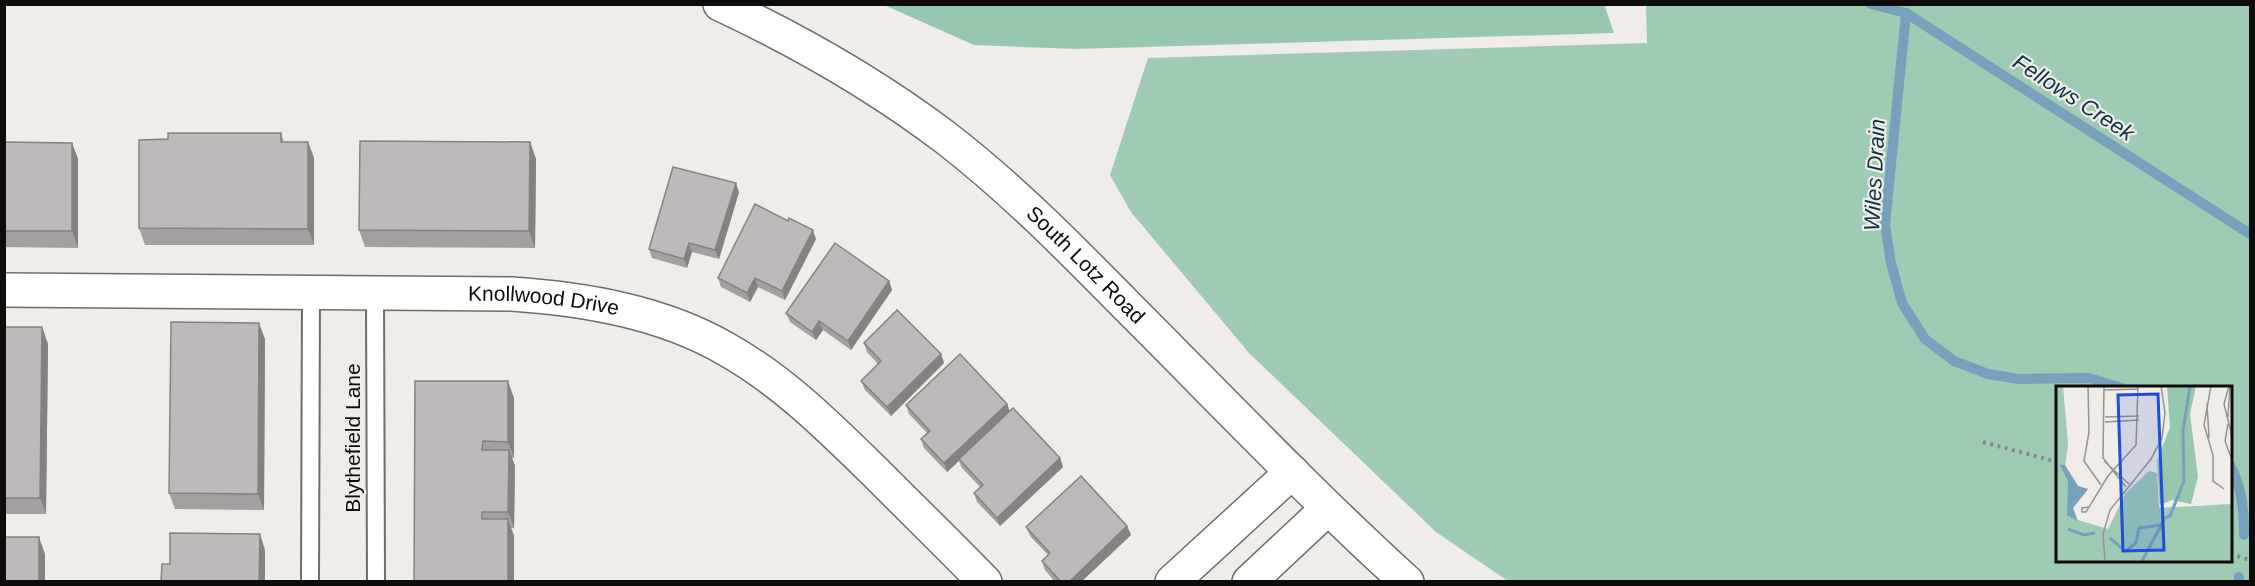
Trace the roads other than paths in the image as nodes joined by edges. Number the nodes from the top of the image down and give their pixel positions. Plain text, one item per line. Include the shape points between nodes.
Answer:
1 (720, 4) edge
2 (4, 290) edge
3 (310, 294) junction
4 (375, 294) junction
5 (1292, 472) junction
6 (1328, 508) junction
7 (310, 582) edge
8 (375, 582) edge
9 (985, 582) edge
10 (1172, 582) edge
11 (1249, 582) edge
12 (1407, 582) edge

1 - 5 street, South Lotz Road via 857,76 945,137 1084,262
2 - 3 street, Knollwood Drive
3 - 4 street, Knollwood Drive
3 - 7 lane, Blythefield Lane
4 - 8 lane, Blythefield Lane
4 - 9 street, Knollwood Drive via 512,294 571,300 632,312 724,347 757,367 830,428
5 - 6 street, South Lotz Road
5 - 10 street
6 - 11 street
6 - 12 street, South Lotz Road

